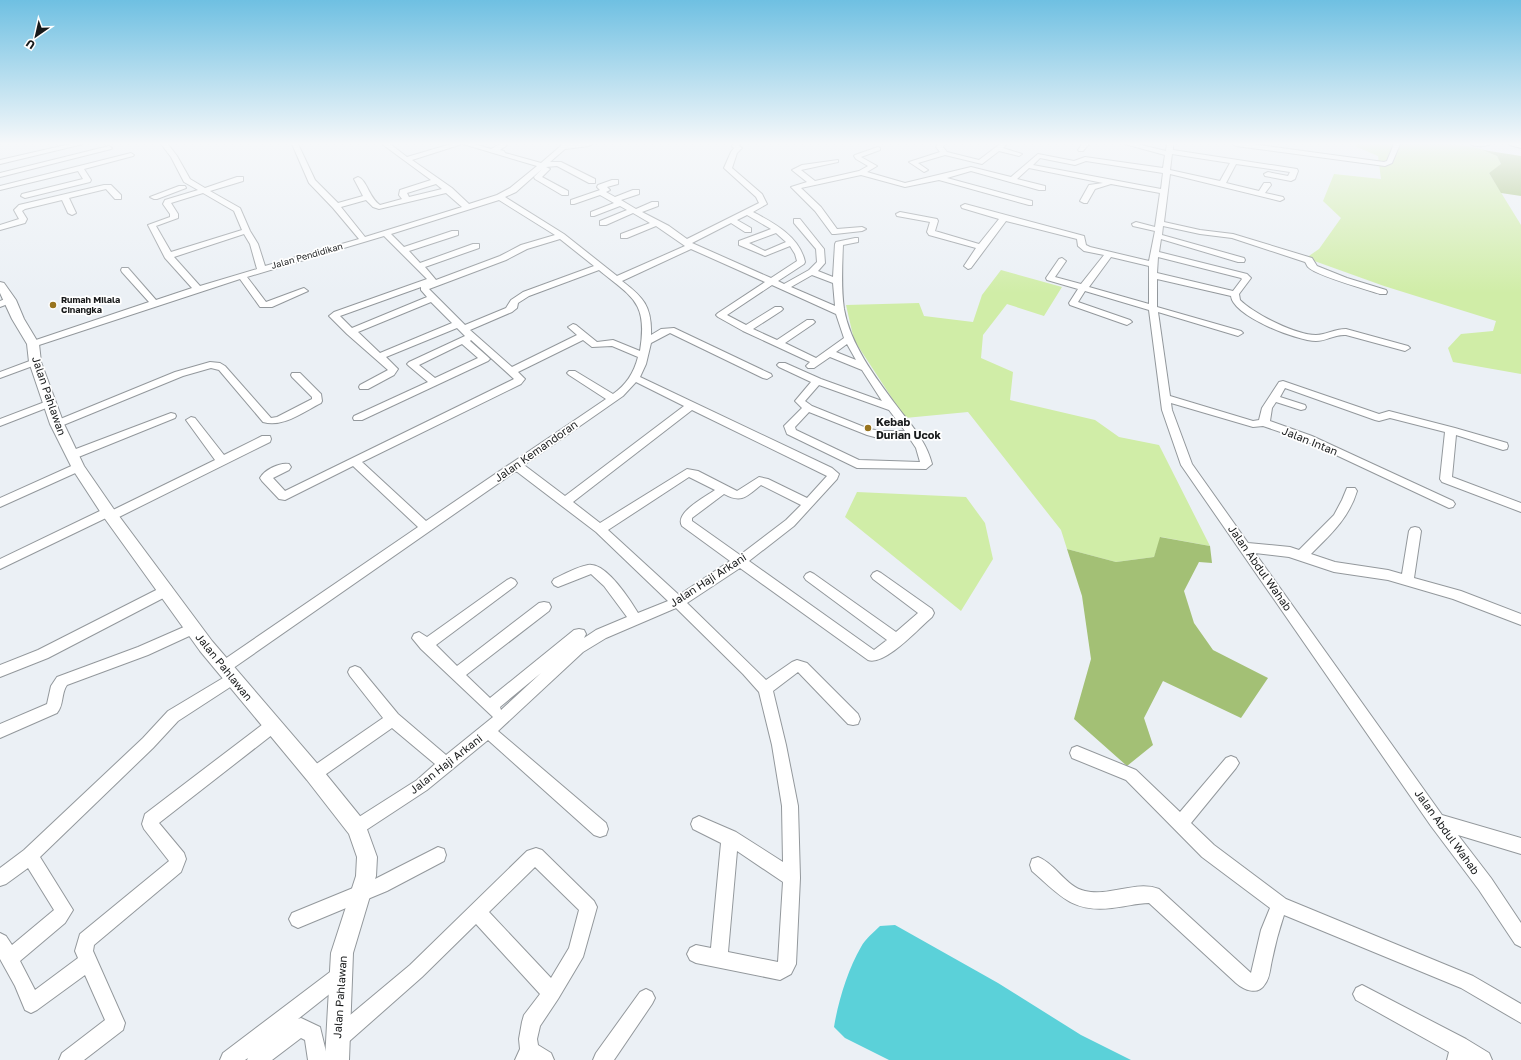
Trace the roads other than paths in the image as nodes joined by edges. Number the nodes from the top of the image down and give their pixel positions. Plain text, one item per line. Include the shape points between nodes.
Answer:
1 (35, 193) edge
2 (75, 193) edge
3 (114, 193) edge
4 (165, 193) edge
5 (192, 193) edge
6 (208, 193) edge
7 (324, 193) edge
8 (366, 193) edge
9 (403, 193) edge
10 (436, 193) edge
11 (453, 193) edge
12 (507, 193) edge
13 (596, 193) edge
14 (603, 193) edge
15 (633, 193) edge
16 (755, 193) edge
17 (803, 193) edge
18 (995, 193) edge
19 (1089, 193) edge
20 (1164, 193) edge
21 (1261, 194) edge
22 (25, 196) dead end
23 (64, 196) junction
24 (118, 197) dead end
25 (154, 197) dead end
26 (368, 197) junction
27 (500, 197) junction
28 (1280, 199) dead end
29 (408, 201) junction
30 (1084, 201) dead end
31 (574, 202) dead end
32 (618, 202) junction
33 (1029, 203) dead end
34 (655, 204) dead end
35 (336, 206) junction
36 (965, 206) dead end
37 (468, 208) junction
38 (635, 210) junction
39 (72, 212) dead end
40 (747, 212) junction
41 (594, 214) dead end
42 (900, 214) dead end
43 (1004, 218) junction
44 (731, 219) junction
45 (797, 221) dead end
46 (603, 222) dead end
47 (656, 223) junction
48 (1136, 224) dead end
49 (0, 228) edge
50 (862, 229) dead end
51 (748, 230) dead end
52 (776, 230) junction
53 (1159, 230) junction
54 (246, 231) junction
55 (386, 233) junction
56 (455, 233) dead end
57 (561, 236) junction
58 (624, 236) dead end
59 (364, 240) junction
60 (855, 240) dead end
61 (791, 243) junction
62 (689, 244) junction
63 (476, 246) dead end
64 (981, 247) junction
65 (830, 249) junction
66 (404, 250) junction
67 (168, 256) junction
68 (1107, 257) dead end
69 (1241, 260) dead end
70 (1062, 261) dead end
71 (1154, 264) junction
72 (419, 266) junction
73 (968, 266) dead end
74 (600, 267) junction
75 (125, 270) dead end
76 (262, 270) junction
77 (812, 272) junction
78 (241, 275) junction
79 (616, 280) junction
80 (772, 281) junction
81 (432, 282) junction
82 (838, 282) junction
83 (784, 287) junction
84 (1084, 288) junction
85 (198, 289) junction
86 (304, 291) dead end
87 (1383, 292) dead end
88 (3, 294) edge
89 (1235, 294) junction
90 (433, 298) junction
91 (154, 303) junction
92 (1153, 308) junction
93 (778, 309) dead end
94 (840, 312) junction
95 (810, 322) dead end
96 (1127, 322) dead end
97 (573, 326) dead end
98 (746, 329) junction
99 (350, 332) junction
100 (464, 332) junction
101 (1238, 333) dead end
102 (583, 336) junction
103 (848, 339) junction
104 (647, 341) junction
105 (33, 344) junction
106 (777, 344) junction
107 (1405, 348) dead end
108 (829, 353) junction
109 (644, 356) junction
110 (378, 357) junction
111 (816, 361) junction
112 (35, 362) junction
113 (782, 365) dead end
114 (866, 368) junction
115 (512, 371) junction
116 (572, 373) dead end
117 (802, 374) junction
118 (0, 375) edge
119 (296, 375) dead end
120 (767, 376) dead end
121 (635, 378) junction
122 (818, 381) junction
123 (434, 382) junction
124 (364, 387) dead end
125 (612, 398) junction
126 (1165, 398) junction
127 (1273, 398) junction
128 (50, 404) junction
129 (692, 405) junction
130 (1301, 407) dead end
131 (808, 408) junction
132 (893, 408) junction
133 (171, 416) dead end
134 (358, 418) dead end
135 (190, 420) dead end
136 (0, 423) edge
137 (1264, 423) junction
138 (57, 424) junction
139 (1451, 430) junction
140 (914, 435) junction
141 (266, 439) dead end
142 (1504, 446) dead end
143 (75, 461) junction
144 (222, 461) junction
145 (354, 461) junction
146 (516, 464) junction
147 (285, 467) dead end
148 (724, 489) junction
149 (1351, 491) dead end
150 (566, 501) junction
151 (0, 503) edge
152 (809, 504) junction
153 (1449, 504) dead end
154 (1521, 508) edge
155 (109, 514) junction
156 (425, 527) junction
157 (600, 529) junction
158 (1415, 531) dead end
159 (1245, 547) junction
160 (1302, 555) junction
161 (740, 561) junction
162 (0, 564) edge
163 (810, 576) dead end
164 (877, 576) dead end
165 (1407, 580) junction
166 (558, 582) dead end
167 (511, 583) dead end
168 (166, 590) junction
169 (678, 602) junction
170 (544, 607) dead end
171 (636, 620) junction
172 (1521, 620) edge
173 (193, 628) junction
174 (579, 634) dead end
175 (896, 640) junction
176 (0, 671) edge
177 (229, 672) junction
178 (355, 672) dead end
179 (457, 674) junction
180 (765, 689) junction
181 (490, 707) junction
182 (502, 718) junction
183 (853, 719) dead end
184 (393, 720) junction
185 (272, 726) junction
186 (0, 731) edge
187 (488, 731) junction
188 (1077, 753) dead end
189 (441, 760) dead end
190 (1230, 763) dead end
191 (314, 774) junction
192 (1437, 821) junction
193 (699, 824) dead end
194 (1180, 824) junction
195 (357, 828) junction
196 (600, 829) dead end
197 (730, 838) junction
198 (1521, 846) edge
199 (438, 854) dead end
200 (30, 856) junction
201 (1038, 865) dead end
202 (0, 878) edge
203 (792, 878) junction
204 (361, 893) junction
205 (1280, 905) junction
206 (477, 912) junction
207 (298, 919) dead end
208 (1521, 938) edge
209 (0, 942) edge
210 (696, 954) dead end
211 (10, 958) junction
212 (719, 959) junction
213 (89, 961) junction
214 (340, 975) junction
215 (552, 993) junction
216 (1362, 994) dead end
217 (646, 998) dead end
218 (1521, 1014) edge
219 (337, 1039) junction
220 (1458, 1053) edge
221 (533, 1056) edge
222 (69, 1060) edge
223 (230, 1060) edge
224 (257, 1060) edge
225 (318, 1060) edge
226 (337, 1060) edge
227 (603, 1060) edge
228 (1482, 1060) edge

1 - 22 street
2 - 23 street
3 - 24 street
4 - 25 street
5 - 67 street via 168,202 166,204 174,218 152,225
6 - 54 street via 237,210
7 - 35 street
8 - 26 street
9 - 29 street
10 - 29 street
11 - 37 street
12 - 27 street, Jalan Pendidikan
13 - 31 street
14 - 32 street
15 - 32 street
16 - 40 street via 763,204
17 - 50 street via 835,232
18 - 33 street
19 - 30 street
20 - 53 street, Jalan Abdul Wahab
21 - 28 street
23 - 39 street
23 - 49 street via 22,207 18,210 22,221
26 - 29 street via 379,207
26 - 35 street
27 - 37 street, Jalan Pendidikan
27 - 57 street, Jalan Kemandoran
32 - 38 street
32 - 41 street
34 - 38 street
35 - 59 street
36 - 43 street
37 - 55 street, Jalan Pendidikan
38 - 46 street
38 - 47 street
40 - 44 street
40 - 52 street
42 - 64 street via 934,221 932,233
43 - 64 street
43 - 71 street via 1080,237 1082,246 1087,249
44 - 51 street
44 - 62 street
45 - 65 street
47 - 58 street
47 - 62 street
48 - 53 street
52 - 61 street
52 - 61 street via 742,243 762,255
53 - 69 street
53 - 71 street, Jalan Abdul Wahab
53 - 87 street via 1228,235 1250,241 1309,260 1314,268
54 - 67 street
54 - 76 street via 254,244
55 - 59 street, Jalan Pendidikan
55 - 66 street
56 - 66 street
57 - 74 street, Jalan Kemandoran
57 - 81 street via 524,246 503,258
59 - 76 street, Jalan Pendidikan
60 - 65 street
61 - 80 street via 800,254 801,262
62 - 79 street
62 - 80 street
63 - 72 street
64 - 73 street
65 - 77 street via 822,264
65 - 82 street
66 - 72 street
67 - 85 street
68 - 84 street
70 - 84 street via 1050,277
71 - 89 street
71 - 89 street via 1244,276 1247,278
71 - 92 street, Jalan Abdul Wahab
72 - 81 street
74 - 79 street, Jalan Kemandoran
74 - 100 street via 526,294 514,302 509,310
75 - 91 street
76 - 78 street, Jalan Pendidikan
77 - 82 street
77 - 83 street
78 - 85 street, Jalan Pendidikan
78 - 86 street via 263,305
79 - 104 street, Jalan Kemandoran via 642,302
80 - 83 street
80 - 98 street via 721,314 722,317
81 - 90 street via 425,288
81 - 99 street via 334,316
82 - 94 street
83 - 94 street
84 - 92 street
84 - 96 street via 1074,302 1075,305
85 - 91 street, Jalan Pendidikan
88 - 105 street, Jalan Pahlawan
89 - 107 street via 1237,302 1252,315 1300,334 1315,338 1330,333 1346,332
90 - 99 street
90 - 100 street
91 - 105 street, Jalan Pendidikan
92 - 101 street
92 - 126 street, Jalan Abdul Wahab
93 - 98 street
94 - 103 street
95 - 106 street
97 - 102 street
98 - 106 street
99 - 110 street
100 - 110 street
100 - 115 street
100 - 123 street via 412,364
100 - 123 street via 485,359
102 - 109 street via 597,346 613,343
102 - 115 street
103 - 108 street
103 - 114 street
104 - 109 street, Jalan Kemandoran
104 - 120 street via 664,330 675,331
105 - 112 street, Jalan Pahlawan
106 - 111 street
108 - 111 street
108 - 114 street
109 - 121 street, Jalan Kemandoran
110 - 124 street via 393,369 391,373
111 - 117 street
112 - 118 street
112 - 128 street, Jalan Pahlawan
113 - 117 street
114 - 132 street
115 - 145 street via 519,381
116 - 125 street
117 - 122 street
119 - 138 street via 317,396 317,401 276,421 267,420 222,368 210,365 161,381
121 - 125 street, Jalan Kemandoran via 628,387
121 - 129 street, Jalan Haji Arkani
122 - 131 street via 800,401
122 - 132 street
123 - 134 street
125 - 146 street, Jalan Kemandoran
126 - 137 street, Jalan Intan via 1253,424
126 - 159 street, Jalan Abdul Wahab via 1171,424 1187,464
127 - 130 street
127 - 137 street via 1267,408
127 - 139 street via 1282,384 1379,418 1390,415
128 - 136 street
128 - 138 street, Jalan Pahlawan
129 - 150 street
129 - 152 street, Jalan Haji Arkani via 832,474
131 - 140 street via 866,432
131 - 140 street via 789,426 791,432 857,464 924,466 926,463 922,450
132 - 140 street
133 - 143 street
135 - 144 street
137 - 153 street, Jalan Intan via 1315,441
138 - 143 street, Jalan Pahlawan
139 - 142 street
139 - 154 street via 1446,479
141 - 144 street
143 - 151 street
143 - 155 street, Jalan Pahlawan
144 - 155 street
145 - 147 street via 283,496 266,478
145 - 156 street
146 - 150 street
146 - 156 street, Jalan Kemandoran
148 - 152 street via 741,495 759,481
148 - 157 street via 687,473
148 - 161 street via 688,515 685,521
149 - 160 street via 1344,511
150 - 157 street
152 - 161 street, Jalan Haji Arkani via 790,523
155 - 162 street
155 - 168 street, Jalan Pahlawan
156 - 177 street, Jalan Kemandoran
157 - 169 street
158 - 165 street
159 - 160 street
159 - 192 street, Jalan Abdul Wahab
160 - 165 street via 1334,567
161 - 169 street, Jalan Haji Arkani
161 - 175 street via 869,655 877,655
163 - 175 street
164 - 175 street via 927,612
165 - 172 street via 1456,595
166 - 171 street via 590,569 595,570 611,584
167 - 179 street via 423,641
168 - 173 street, Jalan Pahlawan
168 - 176 street via 43,654
169 - 171 street, Jalan Haji Arkani
169 - 180 street
170 - 179 street
171 - 182 street, Jalan Haji Arkani via 601,634 578,648
173 - 177 street, Jalan Pahlawan
173 - 186 street via 143,651 62,681 58,686 52,709
174 - 181 street
177 - 185 street, Jalan Pahlawan
177 - 200 street, Jalan Kemandoran via 173,716
178 - 184 street
179 - 181 street
180 - 183 street via 793,668 802,667
180 - 203 street via 790,806
181 - 182 street
182 - 187 street, Jalan Haji Arkani
184 - 189 street
184 - 191 street
185 - 191 street, Jalan Pahlawan
185 - 213 street via 151,819 150,824 178,859 177,863 86,940 84,950
187 - 195 street, Jalan Haji Arkani via 422,785
187 - 196 street
188 - 194 street via 1131,775
190 - 194 street
191 - 195 street, Jalan Pahlawan
192 - 198 street
192 - 208 street, Jalan Abdul Wahab via 1485,884
193 - 197 street
194 - 205 street via 1208,852
195 - 204 street, Jalan Pahlawan via 367,857 366,876
197 - 203 street via 773,863
197 - 212 street
199 - 204 street via 411,870
200 - 202 street, Jalan Kemandoran
200 - 211 street via 64,910
201 - 205 street via 1070,892 1090,901 1153,895 1242,977 1252,983 1259,978 1270,930
203 - 212 street via 785,968 780,971
204 - 207 street
204 - 214 street, Jalan Pahlawan via 342,953
205 - 218 street via 1467,982
206 - 215 street
206 - 215 street via 536,856 587,904 588,910 577,951
206 - 219 street via 416,971
209 - 211 street
210 - 212 street
211 - 213 street via 31,1004
213 - 222 street via 116,1023
214 - 219 street, Jalan Pahlawan
214 - 223 street
215 - 221 street via 531,1022 528,1038
216 - 220 street
217 - 227 street
219 - 226 street, Jalan Pahlawan
220 - 228 street
224 - 225 street via 280,1040 301,1027 313,1034

